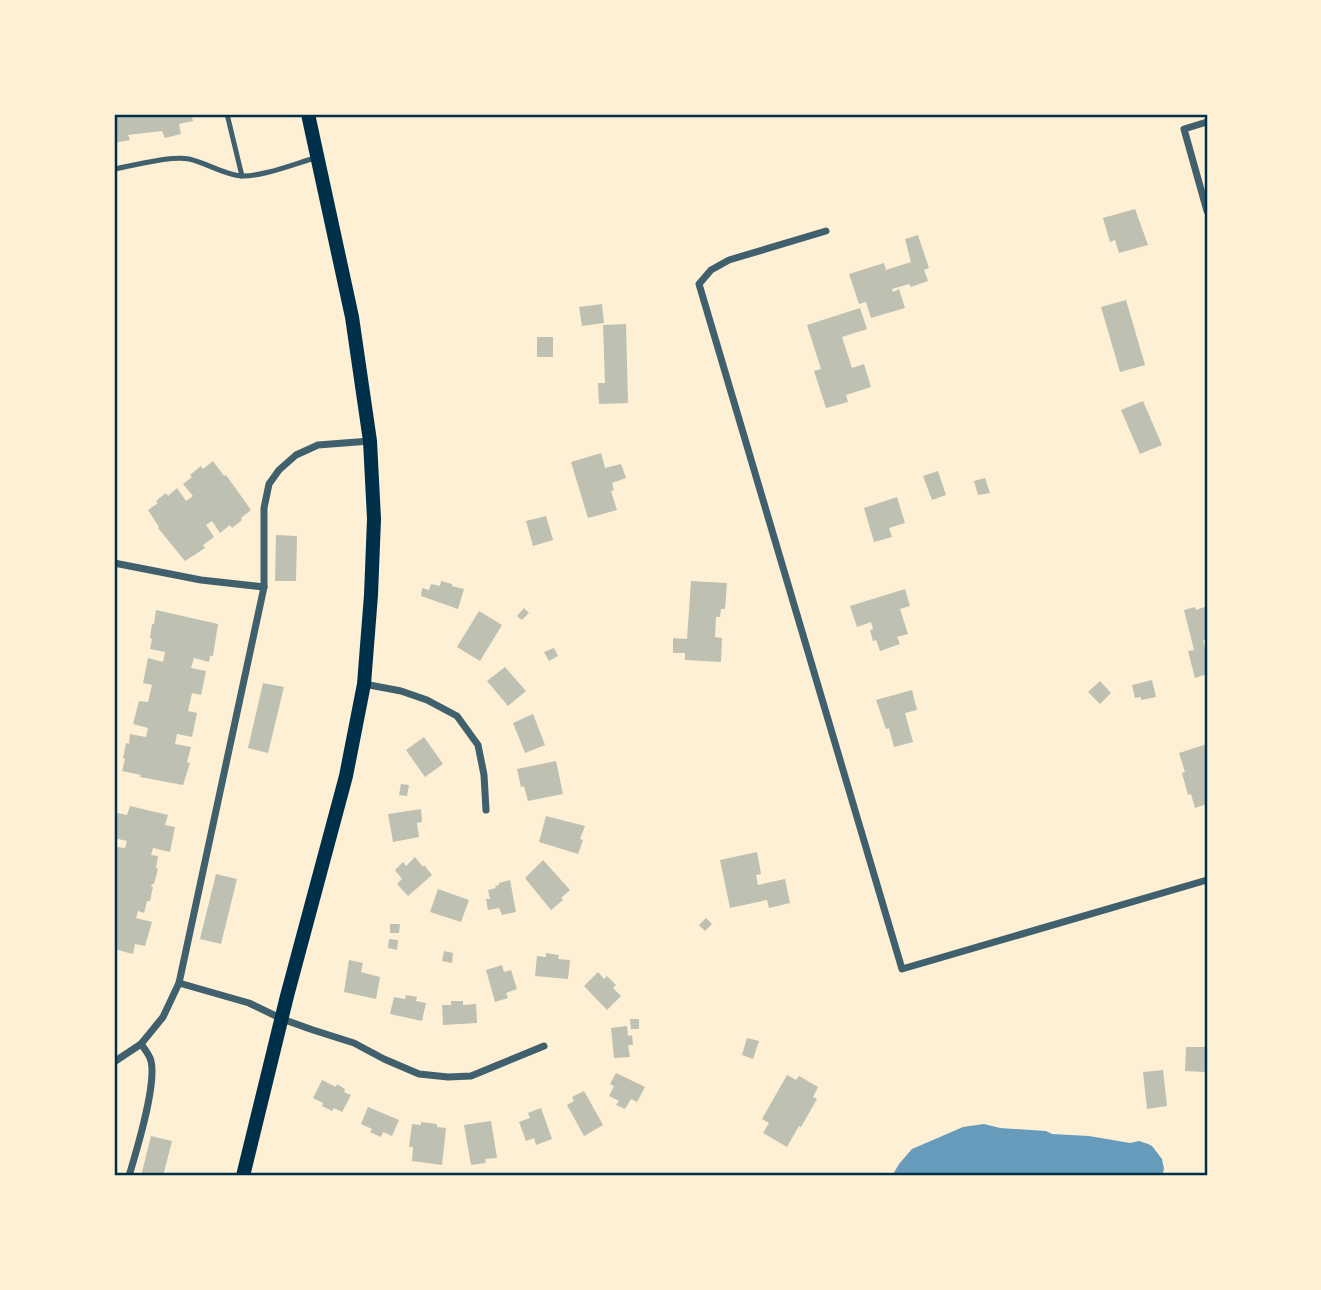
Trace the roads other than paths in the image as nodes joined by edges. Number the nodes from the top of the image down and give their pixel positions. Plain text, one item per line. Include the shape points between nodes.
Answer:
1 (227, 114) edge
2 (308, 114) edge
3 (1207, 122) edge
4 (318, 158) junction
5 (114, 169) edge
6 (242, 176) junction
7 (1207, 211) edge
8 (826, 231) dead end
9 (370, 441) junction
10 (114, 563) edge
11 (264, 587) junction
12 (364, 684) junction
13 (486, 810) dead end
14 (1207, 880) edge
15 (179, 984) junction
16 (282, 1018) junction
17 (141, 1044) junction
18 (544, 1046) dead end
19 (114, 1062) edge
20 (129, 1176) edge
21 (243, 1176) edge

1 - 6 lane
2 - 4 main road
3 - 7 street via 1184,129
4 - 6 lane
4 - 9 main road via 352,317
5 - 6 lane via 188,159
8 - 14 street via 729,260 699,284 902,968
9 - 11 street via 318,445 279,470 264,508
9 - 12 main road via 374,519
10 - 11 street
11 - 15 street
12 - 13 street via 401,691 457,716 478,745
12 - 16 main road via 346,776
15 - 16 street via 249,1003
15 - 17 street via 163,1017
16 - 18 street via 355,1042 419,1074 447,1077 471,1076
16 - 21 main road
17 - 19 street
17 - 20 street via 151,1059 152,1078

